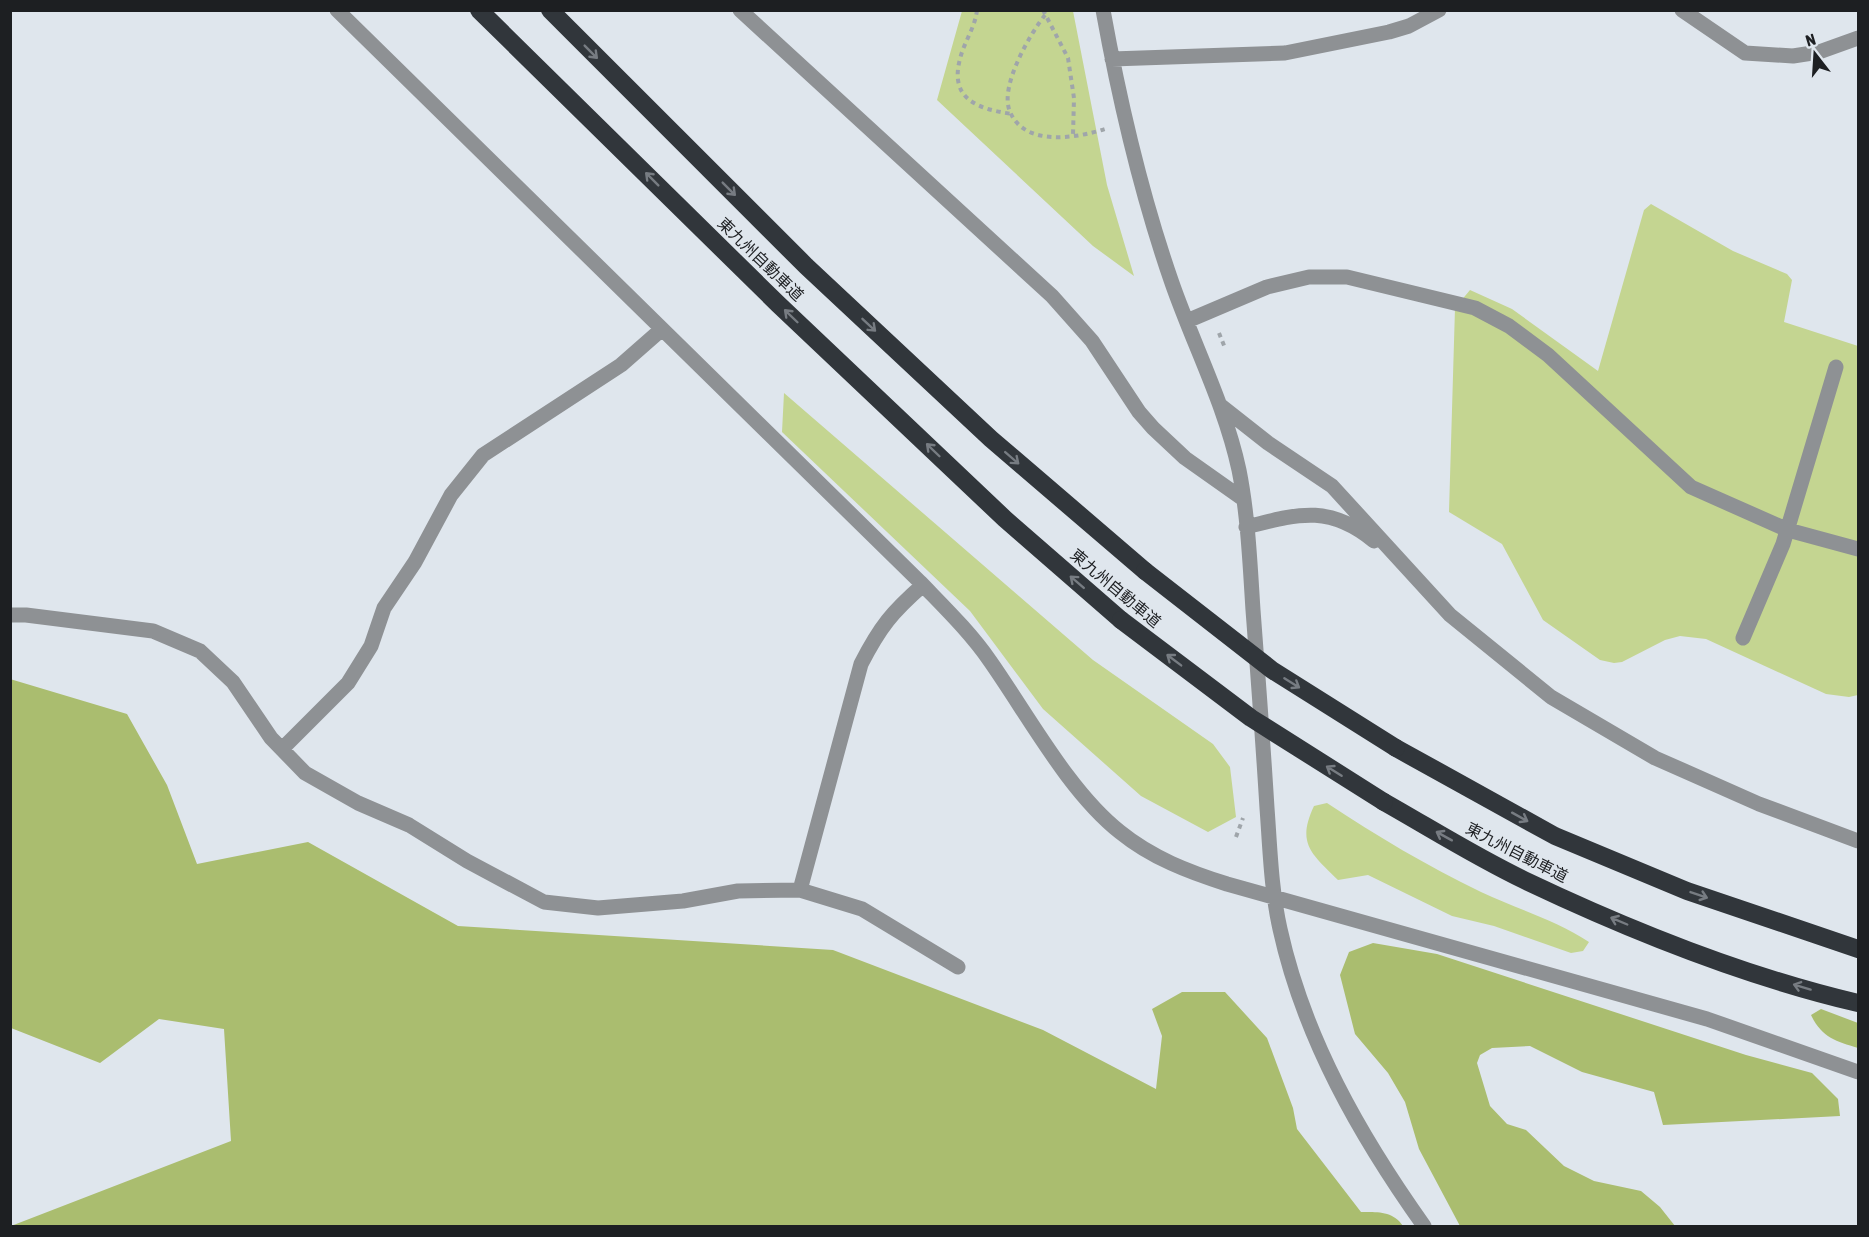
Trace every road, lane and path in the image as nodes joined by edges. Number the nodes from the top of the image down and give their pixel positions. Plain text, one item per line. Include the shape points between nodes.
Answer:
1 (337, 10) edge
2 (479, 10) edge
3 (550, 10) edge
4 (740, 10) edge
5 (977, 10) edge
6 (1103, 10) edge
7 (1439, 10) edge
8 (1682, 10) edge
9 (1044, 13) edge
10 (1858, 38) edge
11 (1112, 59) junction
12 (1011, 114) junction
13 (1106, 129) dead end
14 (1074, 135) junction
15 (1187, 321) junction
16 (662, 329) junction
17 (1219, 332) dead end
18 (1227, 354) dead end
19 (1836, 367) dead end
20 (1220, 405) junction
21 (1244, 499) junction
22 (1246, 527) junction
23 (1788, 530) junction
24 (1858, 549) edge
25 (1397, 560) junction
26 (923, 585) junction
27 (10, 615) edge
28 (1743, 638) dead end
29 (282, 749) junction
30 (1858, 841) edge
31 (800, 890) junction
32 (1275, 898) junction
33 (1858, 949) edge
34 (958, 967) dead end
35 (1858, 1003) edge
36 (1858, 1072) edge
37 (1424, 1227) edge

1 - 16 street
35 -> 2 highway, 東九州自動車道, bridge via 1760,974 1633,927 1523,880 1384,802 1251,718 1120,620 1005,519
3 -> 33 highway, 東九州自動車道, bridge via 806,267 991,439 1145,571 1272,670 1396,748 1555,836 1687,891
4 - 21 street via 1052,296 1076,321 1139,412 1168,443
5 - 12 path via 960,59 958,80 962,92 979,108
6 - 11 street
7 - 11 street via 1389,32 1285,53
8 - 10 street via 1745,53 1793,56 1819,52
9 - 12 path via 1020,56 1009,93
9 - 14 path via 1068,58
11 - 15 street via 1136,171
12 - 14 path via 1036,134 1060,138
13 - 14 path
15 - 20 street
15 - 23 street via 1268,287 1309,277 1347,278 1475,308 1509,326 1548,355 1683,481
16 - 26 street
16 - 29 street via 621,364 483,455 451,495 415,562 384,608 371,646 348,683
17 - 18 path
19 - 23 street
20 - 21 street
20 - 25 street via 1332,486
21 - 22 street
22 - 25 street via 1284,518 1326,515 1355,526
22 - 32 street
23 - 24 street
23 - 28 street
25 - 30 street via 1472,635 1576,713 1708,783
26 - 31 street via 892,612 861,664
26 - 32 street via 988,658 1076,786 1119,832 1185,870
27 - 29 street via 153,631 200,651 233,682
29 - 31 street via 305,773 358,803 409,825 487,873 544,902 598,908 682,901 738,891
31 - 34 street via 862,909
32 - 36 street via 1707,1019
32 - 37 street via 1287,953 1322,1056 1378,1159

